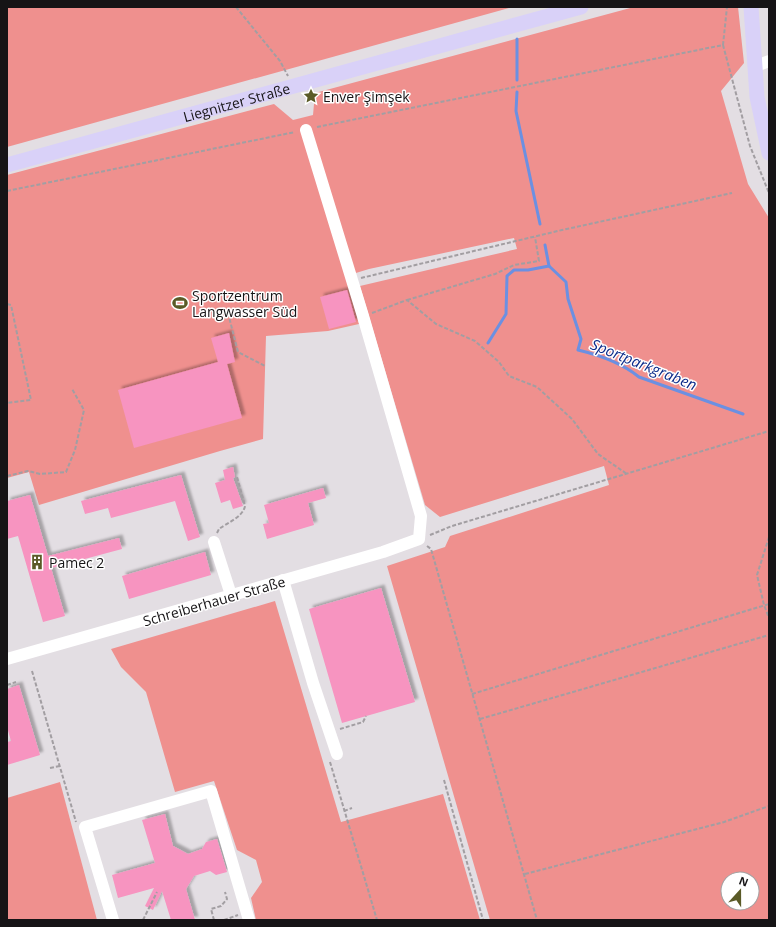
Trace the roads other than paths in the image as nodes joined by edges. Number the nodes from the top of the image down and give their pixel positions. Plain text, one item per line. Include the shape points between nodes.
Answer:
1 (581, 7) edge
2 (751, 7) edge
3 (769, 61) edge
4 (754, 67) junction
5 (306, 130) road end
6 (769, 152) edge
7 (7, 165) edge
8 (214, 542) road end
9 (283, 580) junction
10 (231, 595) junction
11 (7, 659) edge
12 (337, 754) dead end
13 (248, 916) edge
14 (113, 920) edge

1 - 7 main road, Liegnitzer Straße
2 - 4 main road
3 - 4 street
4 - 6 main road via 757,97
5 - 9 street, Schreiberhauer Straße via 421,516 419,539 383,552
8 - 10 street
9 - 10 street, Schreiberhauer Straße
9 - 12 street
10 - 11 street, Schreiberhauer Straße
13 - 14 street via 211,791 85,827

